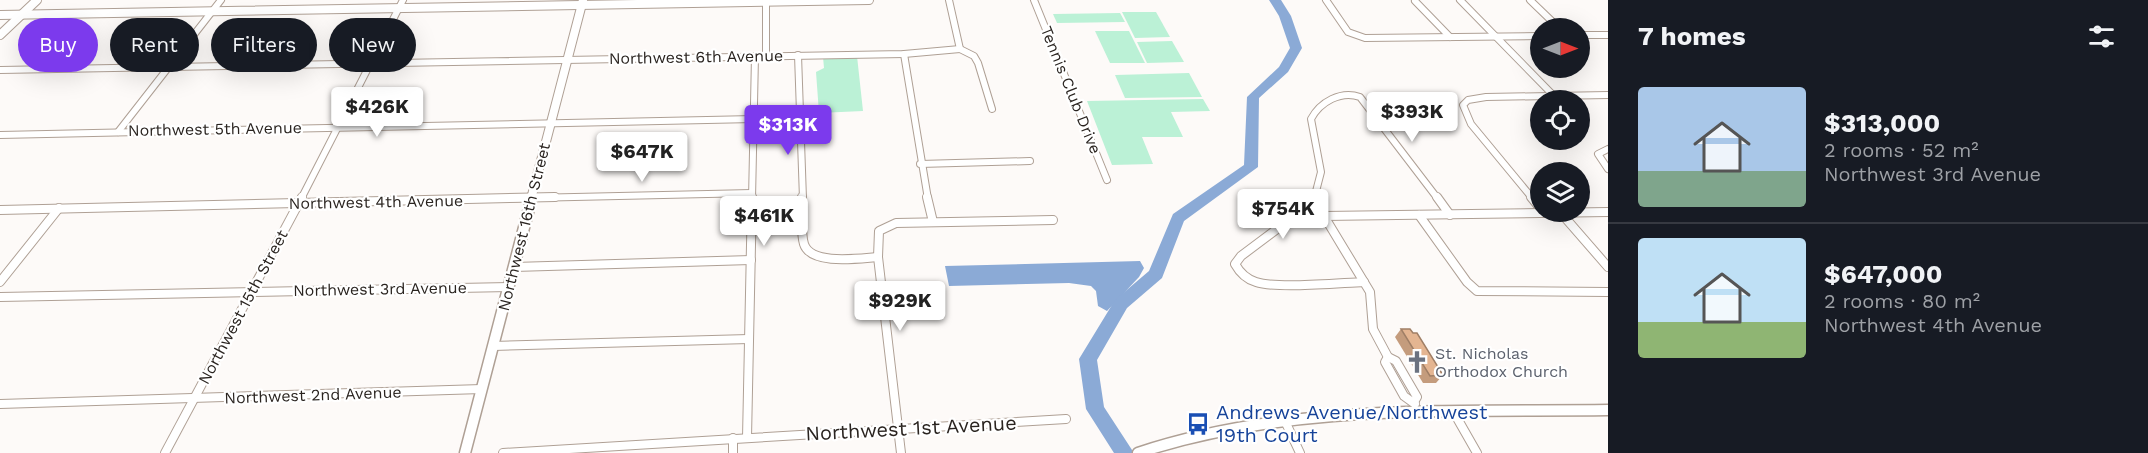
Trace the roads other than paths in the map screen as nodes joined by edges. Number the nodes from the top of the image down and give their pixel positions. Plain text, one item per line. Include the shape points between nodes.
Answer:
1 (37, 0) edge
2 (221, 0) edge
3 (403, 0) edge
4 (869, 0) edge
5 (949, 0) edge
6 (1034, 0) edge
7 (1326, 0) edge
8 (1460, 0) edge
9 (1530, 0) edge
10 (766, 1) edge
11 (1415, 1) edge
12 (582, 2) edge
13 (399, 8) junction
14 (212, 12) junction
15 (0, 15) edge
16 (22, 15) junction
17 (394, 18) edge
18 (1549, 18) edge
19 (199, 28) edge
20 (0, 35) edge
21 (1590, 35) edge
22 (1608, 35) edge
23 (1530, 36) edge
24 (1450, 37) junction
25 (1497, 37) junction
26 (960, 49) junction
27 (904, 54) junction
28 (798, 55) junction
29 (755, 56) junction
30 (766, 56) junction
31 (568, 60) junction
32 (416, 62) edge
33 (329, 64) edge
34 (199, 66) edge
35 (110, 67) edge
36 (0, 70) edge
37 (164, 72) edge
38 (364, 72) edge
39 (1548, 90) edge
40 (1590, 95) edge
41 (1608, 95) edge
42 (1530, 96) edge
43 (992, 109) dead end
44 (754, 119) junction
45 (551, 122) junction
46 (337, 127) junction
47 (118, 132) junction
48 (0, 135) edge
49 (1608, 149) edge
50 (1030, 161) dead end
51 (920, 164) junction
52 (1608, 169) edge
53 (1107, 180) dead end
54 (752, 193) junction
55 (1530, 195) edge
56 (532, 198) junction
57 (298, 203) junction
58 (1312, 203) junction
59 (59, 208) junction
60 (0, 210) edge
61 (1530, 212) edge
62 (1590, 212) edge
63 (1608, 212) edge
64 (1419, 215) junction
65 (1450, 215) junction
66 (1324, 216) junction
67 (1053, 220) dead end
68 (933, 222) junction
69 (1569, 222) edge
70 (878, 257) junction
71 (751, 260) junction
72 (514, 267) junction
73 (1608, 267) edge
74 (0, 282) edge
75 (1364, 282) junction
76 (509, 287) junction
77 (252, 292) junction
78 (1608, 292) edge
79 (0, 297) edge
80 (749, 339) junction
81 (493, 346) junction
82 (482, 389) junction
83 (194, 398) junction
84 (0, 404) edge
85 (1417, 407) junction
86 (1608, 410) edge
87 (1453, 411) junction
88 (1066, 419) dead end
89 (1285, 421) junction
90 (898, 430) junction
91 (733, 438) junction
92 (747, 438) junction
93 (599, 451) edge
94 (1141, 452) edge
95 (165, 453) edge
96 (465, 453) edge
97 (503, 453) edge
98 (733, 453) edge
99 (901, 453) edge
100 (1300, 453) edge
101 (1477, 453) edge

1 - 16 street
2 - 14 street
3 - 13 street, Northwest 15th Street
4 - 10 street
5 - 26 street
6 - 53 street, Tennis Club Drive
7 - 24 street via 1355,36
8 - 25 street
9 - 18 street
10 - 12 street
10 - 30 street
11 - 24 street
12 - 13 street
12 - 31 street, Northwest 16th Street
13 - 14 street
13 - 17 street, Northwest 15th Street
14 - 16 street
14 - 19 street
15 - 16 street
16 - 20 street
21 - 22 street
23 - 25 street
24 - 25 street
25 - 39 street
26 - 27 street, Northwest 6th Avenue
26 - 43 street via 978,63
27 - 28 street, Northwest 6th Avenue
27 - 51 street
28 - 30 street, Northwest 6th Avenue
28 - 70 street via 807,250 820,258
29 - 30 street, Northwest 6th Avenue
29 - 31 street, Northwest 6th Avenue
29 - 44 street
31 - 32 street, Northwest 6th Avenue
31 - 45 street, Northwest 16th Street
33 - 34 street, Northwest 6th Avenue
35 - 36 street, Northwest 6th Avenue
37 - 47 street
38 - 46 street, Northwest 15th Street
40 - 41 street
42 - 55 street via 1486,97 1468,100 1463,105 1471,124
44 - 45 street, Northwest 5th Avenue
44 - 54 street
45 - 46 street, Northwest 5th Avenue
45 - 56 street, Northwest 16th Street
46 - 47 street, Northwest 5th Avenue
46 - 57 street, Northwest 15th Street
47 - 48 street, Northwest 5th Avenue
49 - 52 street via 1598,154
50 - 51 street
51 - 68 street
54 - 56 street, Northwest 4th Avenue
54 - 71 street
56 - 57 street, Northwest 4th Avenue
56 - 72 street, Northwest 16th Street
57 - 59 street, Northwest 4th Avenue
57 - 77 street, Northwest 15th Street
58 - 65 street via 1320,190 1323,169 1311,120 1338,94 1354,93 1368,105
58 - 66 street
58 - 75 street via 1241,256 1235,264 1242,276 1264,284
59 - 60 street, Northwest 4th Avenue
59 - 74 street
61 - 65 street
62 - 63 street
64 - 65 street
64 - 66 street
64 - 78 street via 1477,291
66 - 75 street
67 - 68 street
68 - 70 street via 886,226 879,231
69 - 73 street
70 - 90 street
71 - 72 street
71 - 80 street
72 - 76 street, Northwest 16th Street
75 - 85 street via 1370,292 1373,329 1388,357 1385,362 1404,396
76 - 77 street, Northwest 3rd Avenue
76 - 81 street, Northwest 16th Street
77 - 79 street, Northwest 3rd Avenue
77 - 83 street, Northwest 15th Street
80 - 81 street
80 - 92 street
81 - 82 street, Northwest 16th Street
82 - 83 street, Northwest 2nd Avenue
82 - 96 street, Northwest 16th Street
83 - 84 street, Northwest 2nd Avenue
83 - 95 street, Northwest 15th Street
85 - 87 street
85 - 89 street
86 - 87 street
87 - 101 street
88 - 90 street, Northwest 1st Avenue
89 - 94 street via 1193,437
89 - 100 street
90 - 92 street, Northwest 1st Avenue
90 - 99 street
91 - 92 street, Northwest 1st Avenue
91 - 93 street, Northwest 1st Avenue
91 - 98 street
93 - 97 street, Northwest 1st Avenue

